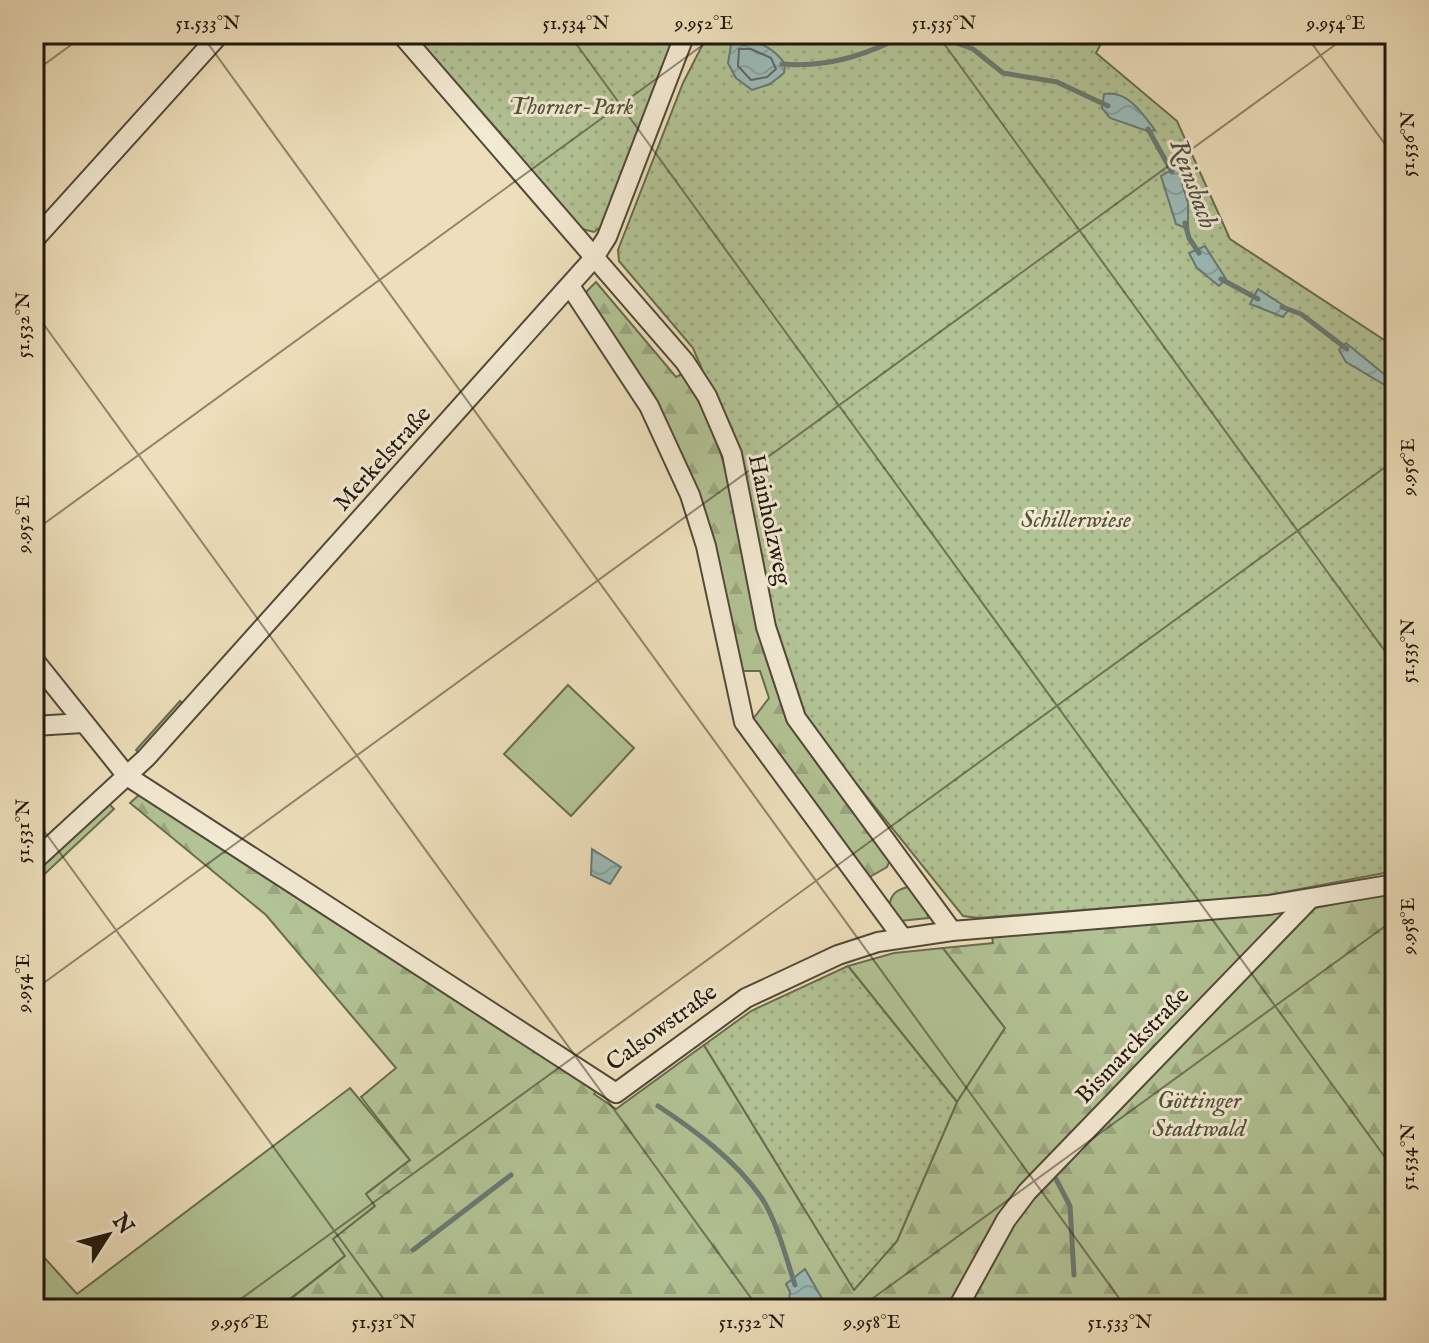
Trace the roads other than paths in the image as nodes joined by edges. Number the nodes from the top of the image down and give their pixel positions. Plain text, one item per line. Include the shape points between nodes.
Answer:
1 (220, 34) edge
2 (401, 34) edge
3 (685, 34) edge
4 (34, 240) edge
5 (593, 259) junction
6 (570, 286) junction
7 (34, 660) edge
8 (83, 723) junction
9 (34, 726) edge
10 (127, 776) junction
11 (34, 861) edge
12 (1395, 884) edge
13 (1309, 900) junction
14 (952, 931) junction
15 (902, 937) junction
16 (957, 1309) edge

1 - 4 street
2 - 5 street, Hainholzweg
3 - 5 street, Merkelstraße via 607,237
5 - 6 street, Merkelstraße
5 - 14 street, Hainholzweg via 685,362 707,396 732,454 766,627 796,718
6 - 10 street, Merkelstraße
6 - 15 street via 649,406 690,495 744,722
7 - 8 street, Calsowstraße
8 - 9 street
8 - 10 street, Calsowstraße
10 - 11 street, Merkelstraße
10 - 15 street, Calsowstraße via 614,1092 757,992 838,955
12 - 13 street
13 - 14 street, Calsowstraße
13 - 16 street, Bismarckstraße via 1027,1192
14 - 15 street, Calsowstraße

